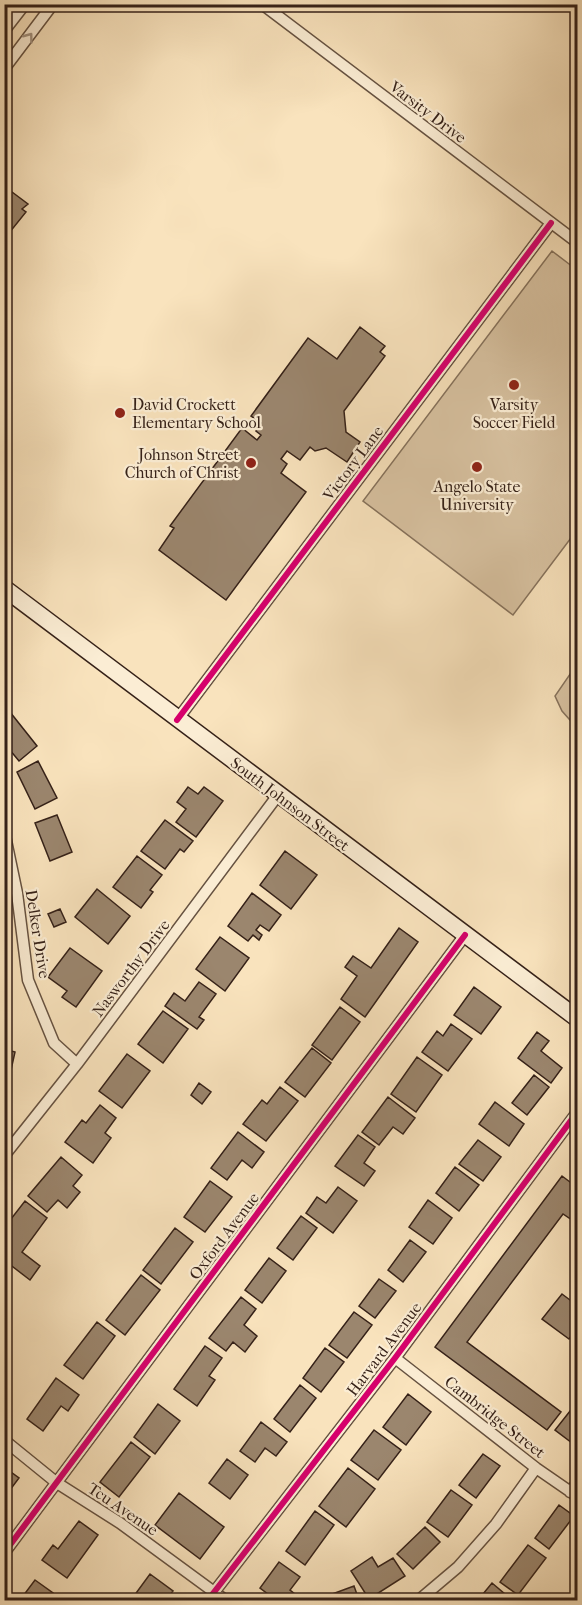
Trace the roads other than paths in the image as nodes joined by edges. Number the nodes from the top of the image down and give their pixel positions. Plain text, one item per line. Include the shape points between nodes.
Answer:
1 (24, 4) edge
2 (53, 4) edge
3 (262, 4) edge
4 (4, 31) edge
5 (4, 69) edge
6 (551, 223) junction
7 (578, 243) edge
8 (4, 588) edge
9 (177, 720) junction
10 (278, 795) junction
11 (4, 831) edge
12 (465, 935) junction
13 (578, 1019) edge
14 (77, 1064) junction
15 (578, 1111) edge
16 (4, 1156) edge
17 (395, 1358) junction
18 (4, 1440) edge
19 (536, 1468) junction
20 (578, 1482) edge
21 (57, 1483) junction
22 (574, 1494) edge
23 (4, 1553) edge
24 (211, 1596) edge
25 (225, 1600) edge
26 (418, 1600) edge

1 - 4 street
5 -> 2 street
3 - 6 street, Varsity Drive
6 - 7 street, Varsity Drive
6 - 9 street, Victory Lane
8 - 9 main road, South Johnson Street
9 - 10 main road, South Johnson Street
10 - 12 main road, South Johnson Street
10 - 14 street, Nasworthy Drive
11 - 14 street, Delker Drive via 28,980 54,1043
12 - 13 main road, South Johnson Street
12 - 21 street, Oxford Avenue
14 - 16 street, Nasworthy Drive
15 - 17 street, Harvard Avenue
17 - 19 street, Cambridge Street
17 - 24 street, Harvard Avenue
18 - 21 street, Tcu Avenue
19 - 22 street, Cambridge Street
19 - 26 street via 458,1567
20 - 22 street
21 - 23 street, Oxford Avenue
21 - 24 street, Tcu Avenue via 120,1523
24 - 25 street, Tcu Avenue

